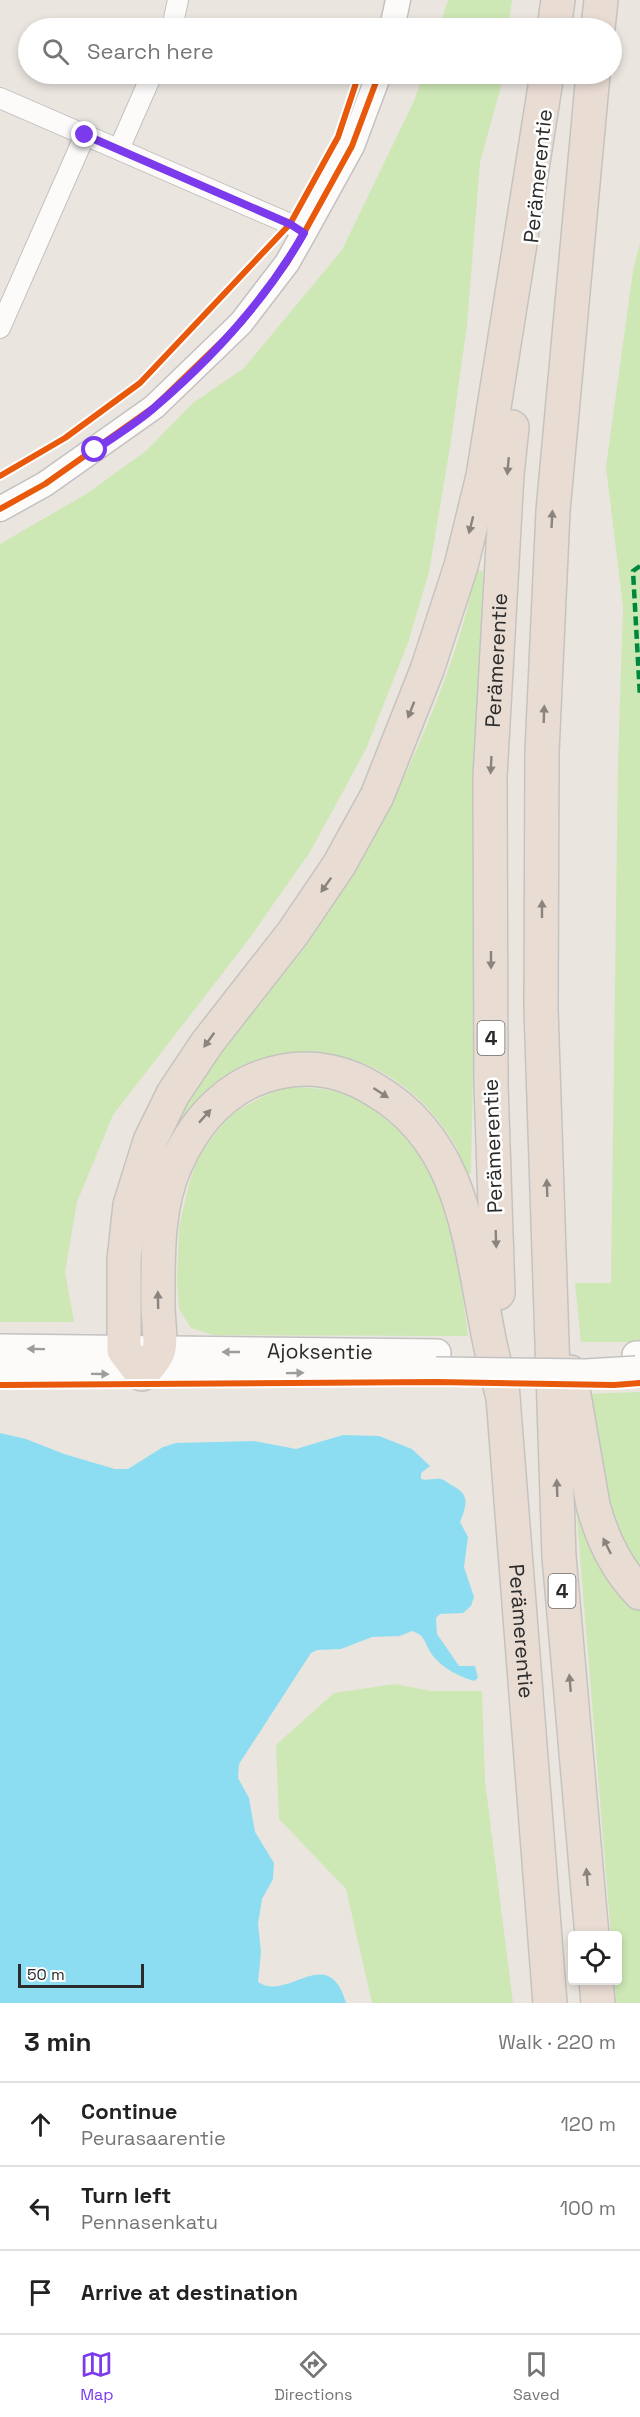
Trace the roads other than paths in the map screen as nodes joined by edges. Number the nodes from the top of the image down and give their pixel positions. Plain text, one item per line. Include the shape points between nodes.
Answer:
1 (178, 0) edge
2 (398, 0) edge
3 (558, 0) edge
4 (601, 0) edge
5 (174, 18) edge
6 (394, 18) edge
7 (555, 18) edge
8 (599, 18) edge
9 (148, 84) edge
10 (375, 84) edge
11 (546, 84) edge
12 (547, 84) edge
13 (592, 84) edge
14 (0, 98) edge
15 (85, 135) junction
16 (119, 150) junction
17 (304, 233) junction
18 (0, 328) edge
19 (0, 509) edge
20 (549, 1246) junction
21 (0, 1348) edge
22 (142, 1359) junction
23 (638, 1362) edge
24 (0, 1371) edge
25 (502, 1394) junction
26 (640, 1593) edge
27 (592, 1931) edge
28 (596, 1985) edge
29 (550, 2003) edge
30 (598, 2003) edge

1 - 5 street
2 - 6 street
3 - 7 highway
4 - 8 highway
9 - 16 street
10 - 17 street via 352,147
11 -> 22 highway via 483,476 461,566 427,670 377,796 339,865 173,1094 150,1142 130,1205 124,1260
12 -> 25 highway, Perämerentie / 4 via 507,474 490,777 491,1084
20 -> 13 highway, Perämerentie / 4 via 541,1008 542,752 552,511
14 - 15 street
15 - 16 street
15 - 18 street
16 - 17 street
17 - 19 street via 287,263 241,323 154,407 70,467
26 -> 20 highway via 624,1577 607,1546 593,1505
27 -> 20 highway, Perämerentie / 4 via 559,1556
22 -> 21 main road, Ajoksentie
22 - 23 main road, Ajoksentie via 436,1362 583,1356
24 -> 22 main road, Ajoksentie
22 -> 25 highway via 161,1215 175,1165 199,1124 230,1092 268,1074 309,1068 360,1080 384,1095 408,1114 443,1162 467,1222
25 - 29 highway, Perämerentie / 4
28 - 30 highway

